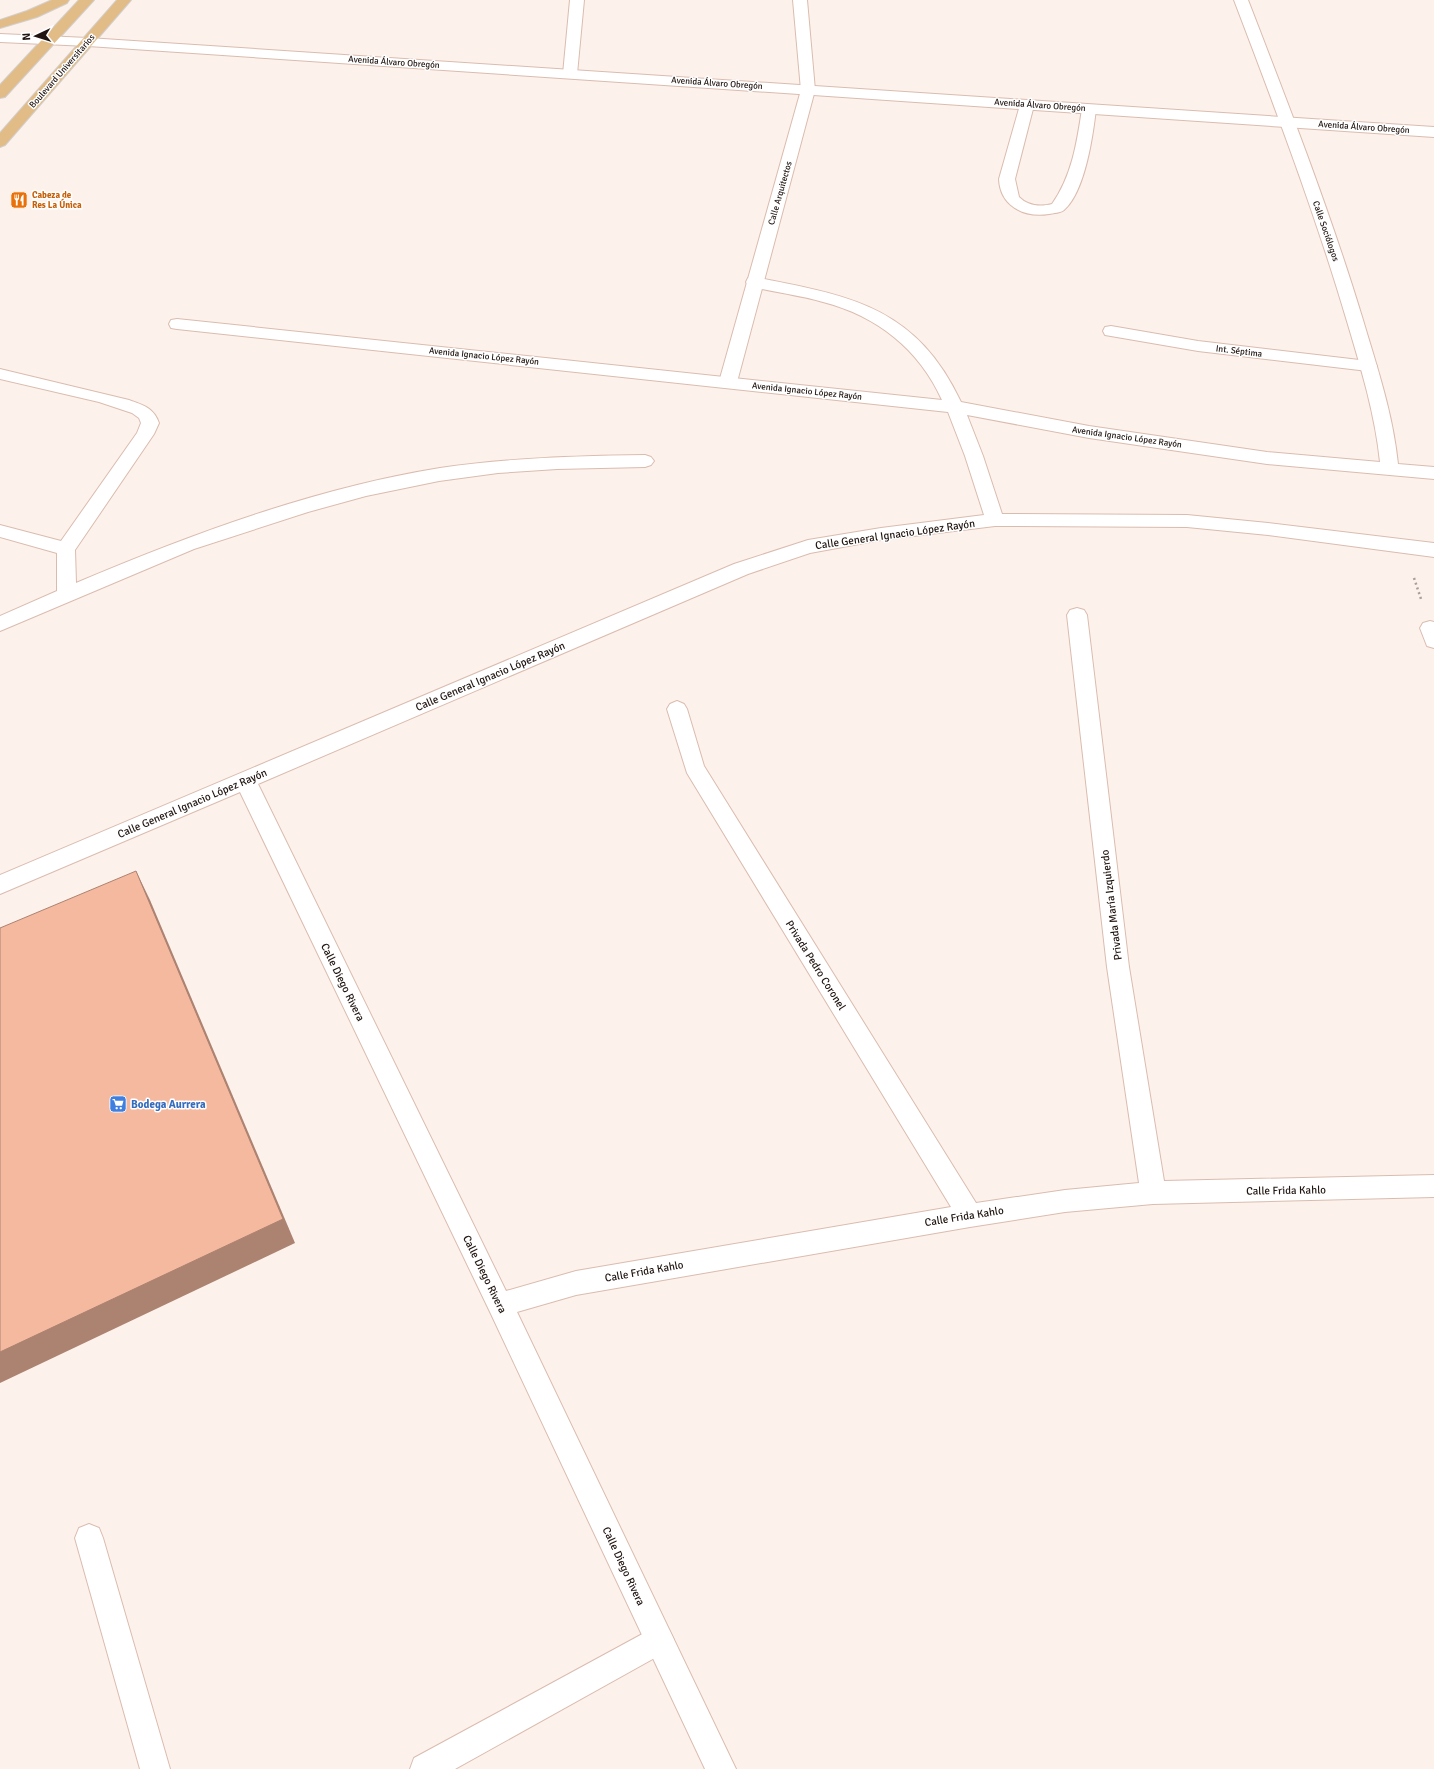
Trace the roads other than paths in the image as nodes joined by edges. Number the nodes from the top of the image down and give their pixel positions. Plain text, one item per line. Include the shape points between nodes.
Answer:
1 (62, 0) edge
2 (87, 0) edge
3 (124, 0) edge
4 (577, 0) edge
5 (800, 0) edge
6 (1241, 0) edge
7 (0, 24) edge
8 (0, 38) edge
9 (50, 39) junction
10 (88, 42) junction
11 (570, 74) junction
12 (808, 90) junction
13 (0, 94) edge
14 (1027, 104) junction
15 (1089, 109) junction
16 (1288, 122) junction
17 (1434, 132) edge
18 (0, 142) edge
19 (754, 282) junction
20 (177, 324) dead end
21 (1111, 331) dead end
22 (1368, 366) junction
23 (0, 374) edge
24 (728, 382) junction
25 (956, 407) junction
26 (645, 461) dead end
27 (1390, 469) junction
28 (1434, 473) edge
29 (995, 520) junction
30 (0, 531) edge
31 (66, 549) junction
32 (1434, 550) edge
33 (67, 596) junction
34 (1077, 615) dead end
35 (0, 624) edge
36 (676, 709) dead end
37 (245, 780) junction
38 (0, 885) edge
39 (1434, 1186) edge
40 (1153, 1193) junction
41 (970, 1215) junction
42 (500, 1305) junction
43 (89, 1538) dead end
44 (660, 1640) junction
45 (155, 1769) edge
46 (425, 1769) edge
47 (722, 1769) edge

1 - 7 main road via 35,13
2 - 9 main road
3 - 10 main road, Boulevard Universitarios
4 - 11 street
5 - 12 street, Calle Arquitectos
6 - 16 street, Calle Sociólogos
8 - 9 street, Avenida Álvaro Obregón
9 - 10 street, Avenida Álvaro Obregón
9 - 13 main road
10 - 11 street, Avenida Álvaro Obregón
10 - 18 main road, Boulevard Universitarios
11 - 12 street, Avenida Álvaro Obregón
12 - 14 street, Avenida Álvaro Obregón
12 - 19 street, Calle Arquitectos via 782,190
14 - 15 street, Avenida Álvaro Obregón
14 - 15 street via 1007,185 1016,203 1038,209 1058,207 1072,186 1080,161
15 - 16 street, Avenida Álvaro Obregón
16 - 17 street, Avenida Álvaro Obregón
16 - 22 street, Calle Sociólogos via 1344,283
19 - 24 street, Calle Arquitectos
19 - 25 street via 852,305 891,325 928,360
20 - 24 street, Avenida Ignacio López Rayón
21 - 22 street, Int. Séptima via 1198,346
22 - 27 street, Calle Sociólogos via 1381,412
23 - 31 street via 117,402 147,414 150,423 145,434
24 - 25 street, Avenida Ignacio López Rayón
25 - 27 street, Avenida Ignacio López Rayón via 1089,432 1259,457
25 - 29 street
26 - 33 street via 520,465 411,480 294,509 172,551
27 - 28 street, Avenida Ignacio López Rayón
29 - 32 street via 1187,521
29 - 37 street, Calle General Ignacio López Rayón via 881,534 808,547 741,569
30 - 31 street
31 - 33 street
33 - 35 street
34 - 40 street, Privada María Izquierdo via 1118,967
36 - 41 street, Privada Pedro Coronel via 694,767
37 - 38 street, Calle General Ignacio López Rayón
37 - 42 street, Calle Diego Rivera
39 - 40 street, Calle Frida Kahlo
40 - 41 street, Calle Frida Kahlo via 1065,1201
41 - 42 street, Calle Frida Kahlo via 576,1283
42 - 44 street, Calle Diego Rivera
43 - 45 street
44 - 46 street
44 - 47 street, Calle Diego Rivera

